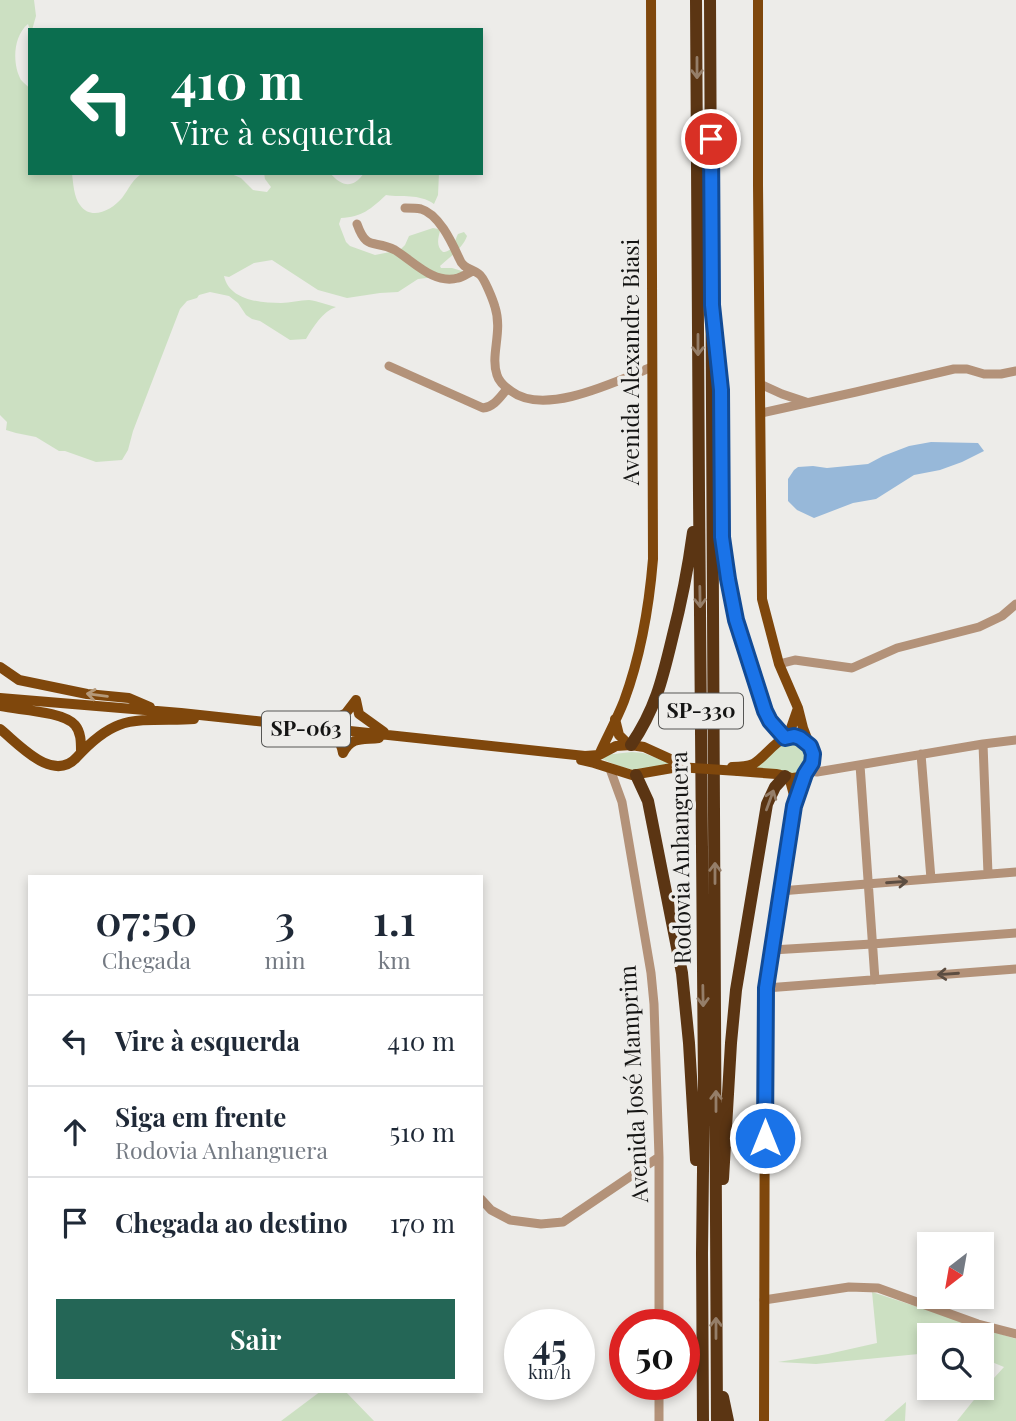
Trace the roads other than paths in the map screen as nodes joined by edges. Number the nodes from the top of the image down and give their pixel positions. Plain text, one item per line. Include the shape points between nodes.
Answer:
1 (651, 0) edge
2 (696, 0) edge
3 (710, 0) edge
4 (758, 0) edge
5 (405, 208) dead end
6 (357, 225) dead end
7 (473, 271) junction
8 (712, 305) junction
9 (388, 366) dead end
10 (652, 367) junction
11 (1016, 372) edge
12 (760, 384) junction
13 (508, 389) junction
14 (808, 403) junction
15 (761, 413) junction
16 (699, 494) junction
17 (1016, 604) edge
18 (779, 664) junction
19 (0, 667) edge
20 (0, 702) edge
21 (798, 708) junction
22 (163, 711) junction
23 (194, 719) junction
24 (615, 719) junction
25 (294, 726) junction
26 (0, 729) edge
27 (386, 735) junction
28 (786, 737) junction
29 (1016, 740) edge
30 (983, 744) junction
31 (630, 745) junction
32 (810, 746) junction
33 (81, 751) junction
34 (921, 754) junction
35 (599, 755) junction
36 (677, 764) junction
37 (860, 765) junction
38 (610, 769) junction
39 (735, 769) junction
40 (806, 772) junction
41 (634, 775) junction
42 (785, 776) junction
43 (622, 802) junction
44 (794, 806) junction
45 (1016, 872) edge
46 (988, 874) junction
47 (930, 879) junction
48 (867, 884) junction
49 (780, 891) junction
50 (1016, 933) edge
51 (872, 944) junction
52 (772, 950) junction
53 (1016, 969) edge
54 (876, 980) junction
55 (766, 988) junction
56 (659, 1157) junction
57 (483, 1201) edge
58 (702, 1254) junction
59 (717, 1256) junction
60 (764, 1300) junction
61 (659, 1309) edge
62 (1016, 1334) edge
63 (716, 1366) junction
64 (659, 1400) edge
65 (659, 1421) edge
66 (703, 1421) edge
67 (717, 1421) edge
68 (728, 1421) edge
69 (764, 1421) edge

1 - 10 main road, Avenida Alexandre Biasi
2 -> 16 highway, Rodovia Anhanguera / SP-330
3 - 8 highway, Rodovia Anhanguera / SP-330
4 - 12 main road
5 - 7 street via 427,212 450,237 460,263
6 - 7 street via 365,241 391,248 436,277 458,278
7 - 13 street via 480,274 495,304 499,334 495,366 500,382
8 - 28 highway via 721,390 722,537 730,593 765,711
59 -> 8 highway, Rodovia Anhanguera / SP-330
9 - 13 street via 483,408
10 - 13 street via 571,397 530,399
10 - 24 main road, Avenida Alexandre Biasi via 650,595 645,632
11 - 14 street via 984,374 954,369
12 - 14 street
12 - 15 main road
14 - 15 street
15 - 18 main road via 762,599
16 - 31 highway via 683,596 661,683 650,715
16 -> 58 highway, Rodovia Anhanguera / SP-330
17 - 18 street via 979,627 897,648 852,668 795,660
18 - 21 main road
22 -> 19 main road via 129,698 19,680
20 - 22 main road, SP-063
20 - 23 main road, SP-063
20 - 33 main road via 73,722 80,733
21 - 28 main road
21 - 32 main road
22 - 25 main road, SP-063
23 - 25 main road, SP-063
23 - 33 main road via 126,723
24 - 31 main road via 619,735
24 - 35 main road, Avenida Alexandre Biasi
25 - 27 main road, SP-063
25 - 27 main road via 331,736 343,753 354,741
25 - 27 main road via 305,717 340,717 356,700 359,714
26 - 33 main road via 39,761 53,766 71,762
27 - 35 main road, SP-063
27 - 38 main road, SP-063 via 585,761
28 - 32 main road via 800,738
28 - 39 main road, SP-063 via 755,763
29 - 30 street
30 - 34 street
30 - 46 street
31 - 35 main road, SP-063
31 - 36 main road, SP-063 via 645,747
32 - 40 main road via 812,763
34 - 37 street
34 - 47 street
36 - 39 main road, SP-063, bridge
36 - 41 main road, SP-063
37 - 40 street
37 - 48 street
38 - 41 main road, SP-063
38 - 43 street, Avenida José Mamprim
39 - 42 main road, SP-063
40 - 42 main road
40 - 44 main road
41 - 43 street, Avenida José Mamprim via 623,788
41 - 58 highway via 648,801 682,973
42 - 44 main road
59 -> 42 highway via 736,989 767,804
43 - 56 street, Avenida José Mamprim via 653,994
44 - 49 main road
45 - 46 street
46 - 47 street
48 -> 47 street
48 - 49 street
48 - 51 street
49 - 52 main road
50 - 51 street
51 - 52 street
51 - 54 street
52 - 55 main road
53 -> 54 street
54 - 55 street
55 - 60 main road
56 - 57 street via 563,1222 510,1220
56 - 61 street, Avenida José Mamprim
58 - 66 highway, Rodovia Anhanguera / SP-330
63 -> 59 highway, Rodovia Anhanguera / SP-330
60 - 62 street via 871,1287
60 - 69 main road
63 - 67 highway, Rodovia Anhanguera / SP-330
63 - 68 highway
64 - 65 street

